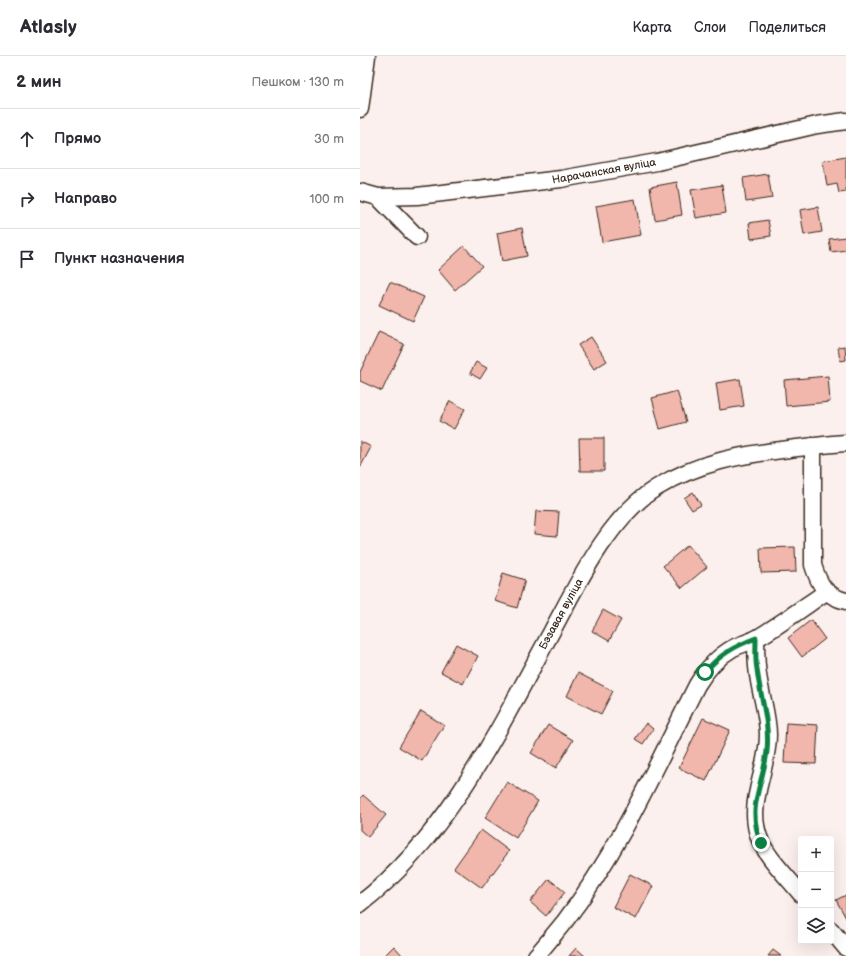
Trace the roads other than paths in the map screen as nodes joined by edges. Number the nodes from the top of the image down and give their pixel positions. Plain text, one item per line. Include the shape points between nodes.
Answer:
1 (367, 56) edge
2 (360, 110) edge
3 (846, 120) edge
4 (360, 192) edge
5 (378, 197) junction
6 (417, 236) dead end
7 (846, 443) edge
8 (813, 446) junction
9 (826, 592) junction
10 (846, 601) edge
11 (756, 638) junction
12 (798, 890) edge
13 (360, 904) edge
14 (834, 934) edge
15 (846, 948) edge
16 (536, 956) edge

1 - 2 street
3 - 5 street, Нарачанская вуліца via 657,162 568,178 417,196
4 - 5 street, Нарачанская вуліца
5 - 6 street
7 - 8 street, Бэзавая вуліца
8 - 9 street via 813,565 818,580
8 - 13 street, Бэзавая вуліца via 738,456 708,464 655,488 634,505 594,555 488,747 450,806 428,836 384,885
9 - 10 street
9 - 11 street
11 - 12 street via 756,668 768,735 764,768 755,803 756,831 768,854
11 - 16 street via 723,654 705,672 607,860 579,902
14 - 15 street

